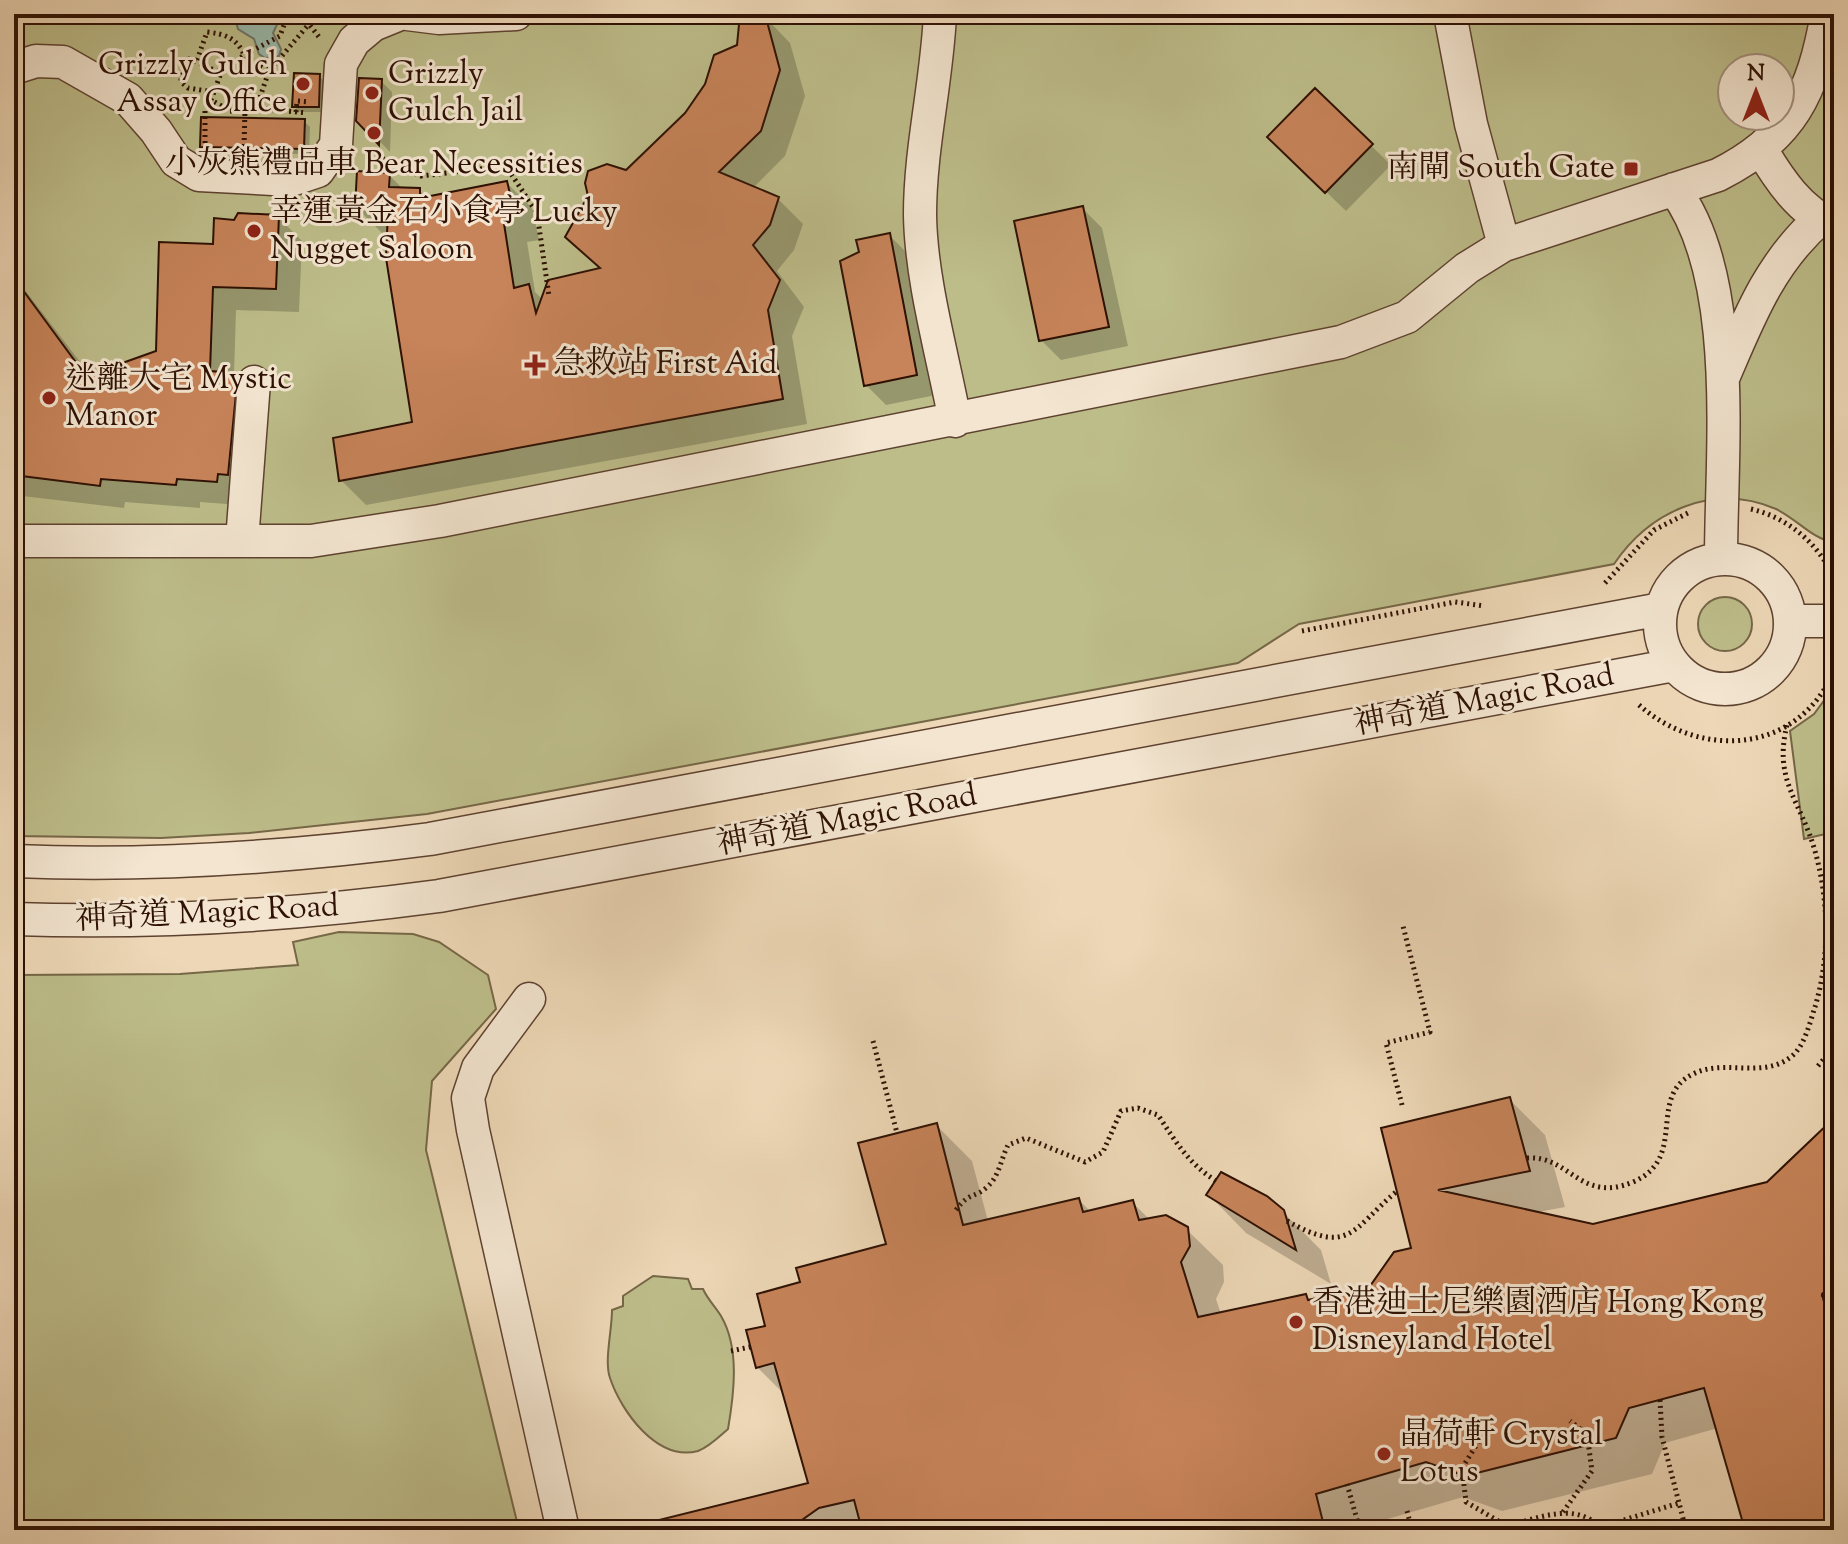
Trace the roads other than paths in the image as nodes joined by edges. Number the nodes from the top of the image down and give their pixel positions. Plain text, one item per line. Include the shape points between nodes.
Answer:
1 (400, 14) edge
2 (407, 14) edge
3 (516, 14) edge
4 (940, 14) edge
5 (1450, 14) edge
6 (1827, 14) edge
7 (14, 68) edge
8 (1824, 79) edge
9 (1761, 149) junction
10 (1674, 189) junction
11 (1828, 222) edge
12 (1504, 245) junction
13 (1722, 379) junction
14 (254, 382) dead end
15 (955, 421) junction
16 (14, 541) edge
17 (242, 541) junction
18 (1721, 559) junction
19 (1661, 609) junction
20 (1790, 621) junction
21 (1834, 621) edge
22 (1674, 665) junction
23 (14, 861) edge
24 (14, 919) edge
25 (529, 999) dead end
26 (563, 1530) edge

1 - 7 street via 373,25 354,41 341,64 337,134 318,171 291,180 204,176 176,161 128,99 63,62 36,61
2 - 3 street
4 - 15 street via 939,55 922,156 920,218
5 - 12 street via 1471,124
6 - 8 street
8 - 9 street
9 - 10 street via 1718,175
9 - 11 street via 1791,193
10 - 12 street
10 - 13 street via 1705,246
11 - 13 street via 1803,234 1766,282
12 - 15 street via 1407,317 1341,342
13 - 18 street
14 - 17 street
15 - 17 street via 440,521 311,541
16 - 17 street
18 - 19 street via 1683,574
18 - 20 street via 1746,563 1769,576 1784,596
19 - 22 street via 1660,633
19 - 23 street, 神奇道 Magic Road via 430,839 162,863
20 - 21 street
20 - 22 street via 1781,658 1752,683 1709,687
22 - 24 street, 神奇道 Magic Road via 439,896 255,916
25 - 26 street via 478,1068 468,1098

